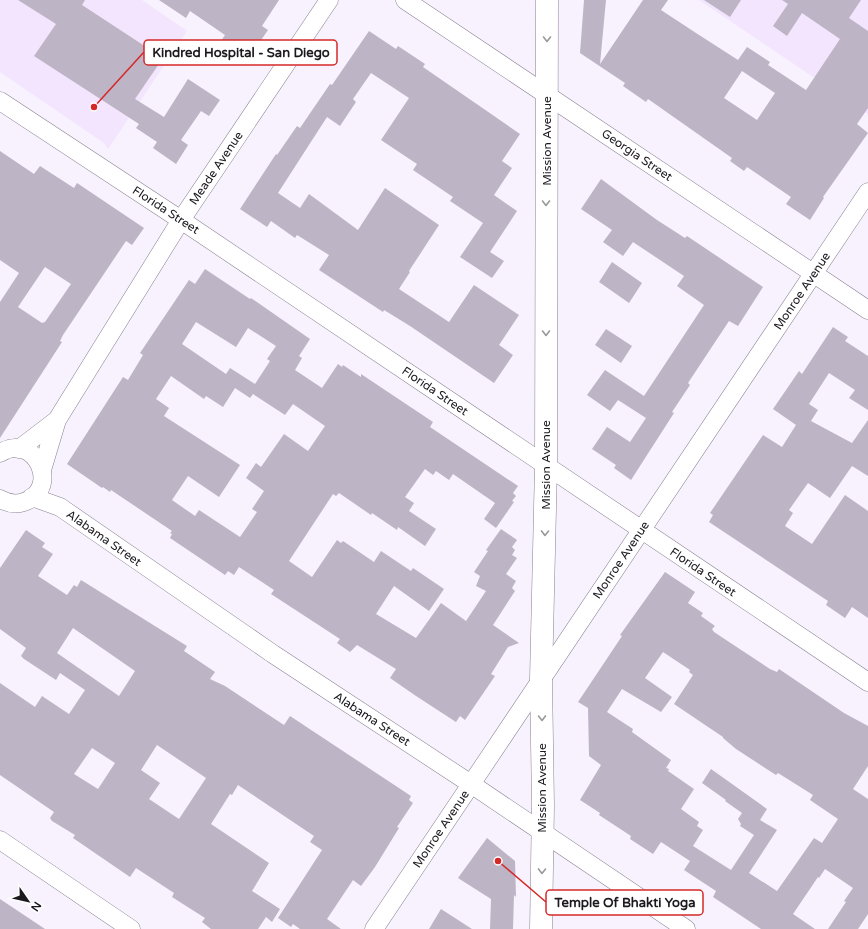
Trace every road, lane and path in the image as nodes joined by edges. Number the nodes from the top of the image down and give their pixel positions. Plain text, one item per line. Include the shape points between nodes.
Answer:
1 (328, 0) edge
2 (405, 0) edge
3 (547, 0) edge
4 (547, 94) junction
5 (0, 101) edge
6 (868, 192) edge
7 (181, 220) junction
8 (814, 274) junction
9 (868, 310) edge
10 (57, 420) junction
11 (6, 450) edge
12 (546, 466) junction
13 (42, 474) junction
14 (0, 499) edge
15 (26, 500) junction
16 (60, 507) junction
17 (0, 513) edge
18 (642, 530) junction
19 (541, 679) junction
20 (868, 682) edge
21 (471, 784) junction
22 (542, 832) junction
23 (0, 840) edge
24 (131, 929) edge
25 (374, 929) edge
26 (541, 929) edge
27 (686, 929) edge

1 - 7 street, Meade Avenue
2 - 4 street, Georgia Street
3 -> 4 main road, Mission Avenue
4 - 8 street, Georgia Street
4 -> 12 main road, Mission Avenue
5 - 7 street, Florida Street
6 - 8 street, Monroe Avenue
7 - 10 street, Meade Avenue
7 - 12 street, Florida Street
8 - 9 street, Georgia Street
8 - 18 street, Monroe Avenue
10 - 11 street, Meade Avenue
10 - 13 street, Meade Avenue
11 - 13 street, Alabama Street via 31,453 36,458
12 - 18 street, Florida Street
12 -> 19 main road, Mission Avenue
13 - 15 street, Meade Avenue via 39,489
13 - 16 street, Alabama Street via 50,493
14 - 15 street, Alabama Street via 11,503
15 - 16 street, Alabama Street
15 - 17 street
16 - 21 street, Alabama Street via 273,654
18 - 19 street, Monroe Avenue
18 - 20 street, Florida Street
19 - 21 street, Monroe Avenue
19 -> 22 main road, Mission Avenue
21 - 22 street, Alabama Street
21 - 25 street, Monroe Avenue
22 -> 26 main road, Mission Avenue
22 - 27 street, Alabama Street
23 - 24 street

